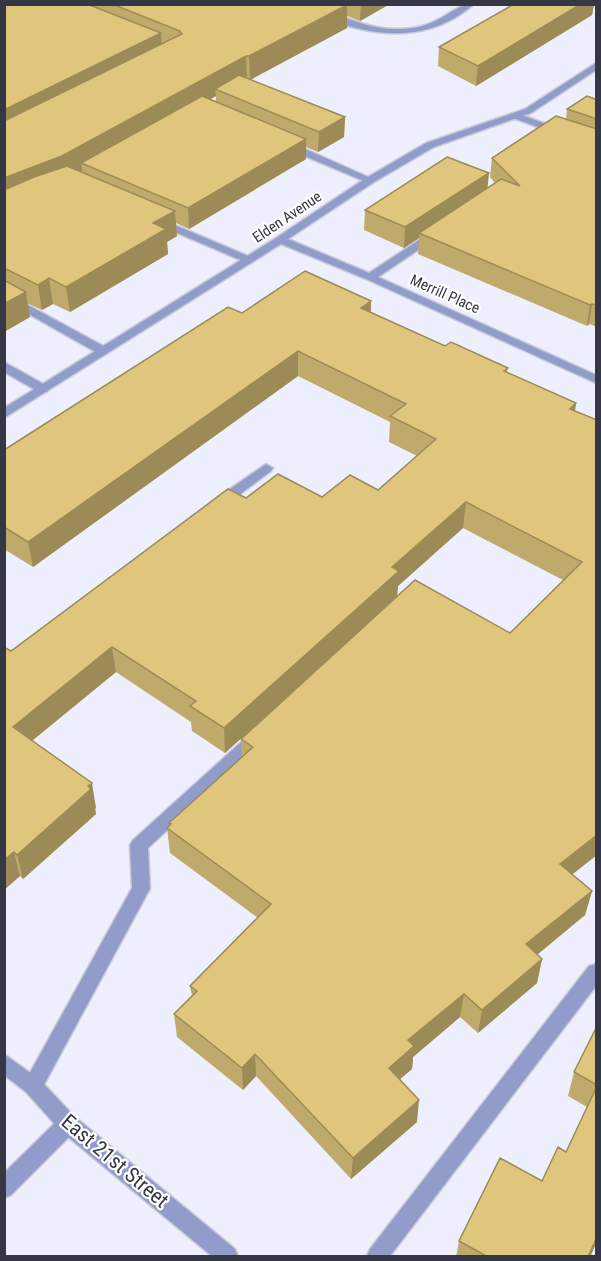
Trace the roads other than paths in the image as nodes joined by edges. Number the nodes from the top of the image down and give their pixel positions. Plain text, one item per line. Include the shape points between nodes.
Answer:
1 (294, 4) edge
2 (470, 4) edge
3 (597, 66) edge
4 (516, 116) junction
5 (276, 140) edge
6 (597, 145) edge
7 (370, 180) junction
8 (144, 215) edge
9 (446, 228) edge
10 (280, 240) junction
11 (249, 260) junction
12 (370, 277) junction
13 (4, 295) edge
14 (103, 351) junction
15 (4, 366) edge
16 (597, 379) edge
17 (43, 389) junction
18 (4, 414) edge
19 (266, 468) dead end
20 (210, 510) edge
21 (270, 725) edge
22 (597, 972) edge
23 (4, 1063) edge
24 (33, 1086) junction
25 (68, 1124) junction
26 (4, 1188) edge
27 (228, 1257) edge
28 (377, 1257) edge

1 - 2 street via 368,30 400,32 429,27
3 - 4 street, Elden Avenue
4 - 6 street
4 - 7 street, Elden Avenue via 430,145
5 - 7 street
7 - 10 street, Elden Avenue
8 - 11 street
9 - 12 street
10 - 11 street, Elden Avenue
10 - 12 street, Merrill Place
11 - 14 street, Elden Avenue
12 - 16 street, Merrill Place
13 - 14 street
14 - 17 street, Elden Avenue
15 - 17 street
17 - 18 street, Elden Avenue
19 - 20 street
21 - 24 street via 139,845 141,889
22 - 28 street
23 - 24 street, East 21st Street
24 - 25 street, East 21st Street
25 - 26 street
25 - 27 street, East 21st Street

